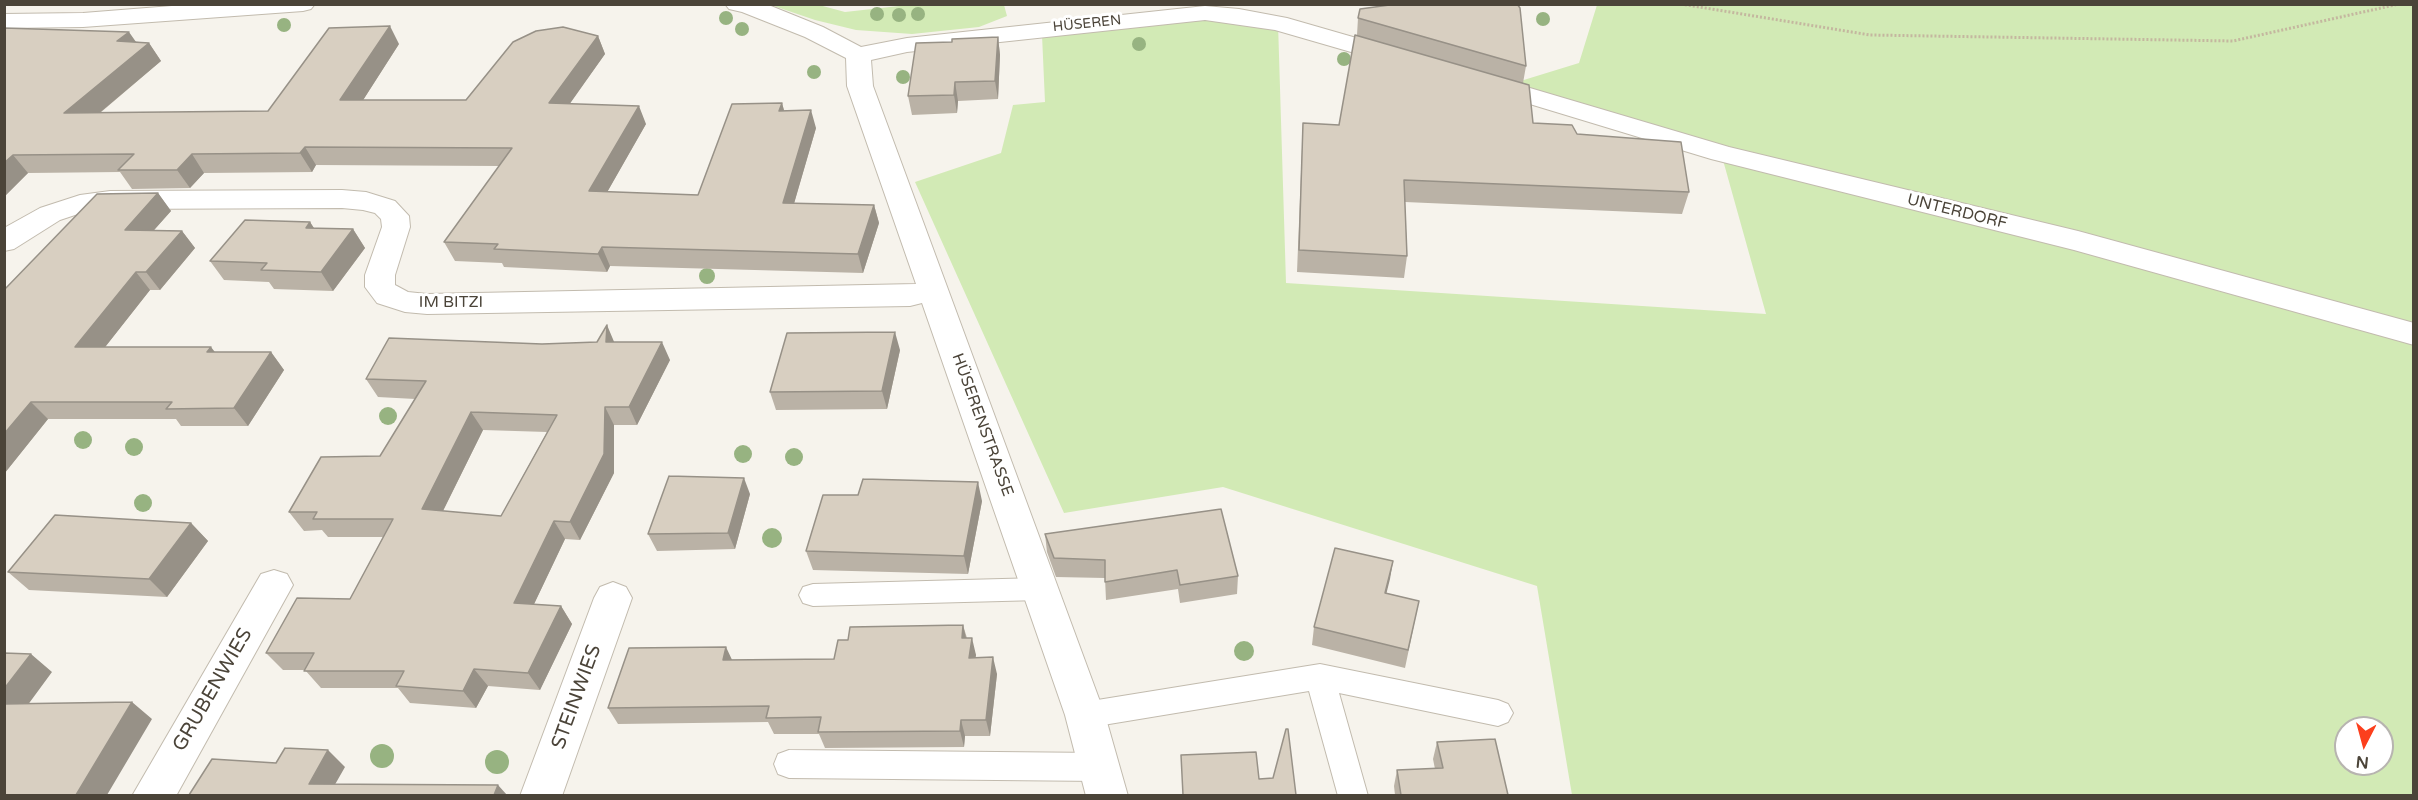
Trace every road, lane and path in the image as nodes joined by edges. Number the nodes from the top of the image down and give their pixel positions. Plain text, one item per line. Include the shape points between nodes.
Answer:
1 (303, 4) edge
2 (1681, 4) edge
3 (2399, 4) edge
4 (743, 5) edge
5 (4, 21) edge
6 (858, 55) junction
7 (1423, 65) edge
8 (1468, 77) edge
9 (4, 242) edge
10 (934, 290) junction
11 (2414, 334) edge
12 (274, 585) dead end
13 (1040, 589) junction
14 (813, 595) dead end
15 (613, 598) dead end
16 (1320, 677) junction
17 (1498, 712) dead end
18 (1085, 715) junction
19 (789, 765) dead end
20 (1103, 781) edge
21 (153, 795) edge
22 (541, 795) edge
23 (1353, 795) edge

1 - 5 street via 83,20
2 - 3 path via 1870,35 2233,41
4 - 6 street via 814,32
6 - 7 street, HÜSEREN via 907,45 1205,13 1278,23
6 - 10 street, HÜSERENSTRASSE via 860,86
8 - 11 street, UNTERDORF via 1721,153 2078,241
9 - 10 street, IM BITZI via 50,214 110,200 342,199 385,207 395,216 396,227 380,275 380,287 388,296 405,302 910,296
10 - 13 street, HÜSERENSTRASSE
12 - 21 street, GRUBENWIES
13 - 14 lane
13 - 18 street, HÜSERENSTRASSE
15 - 22 street, STEINWIES
16 - 17 lane
16 - 18 lane
16 - 23 lane
18 - 20 street, HÜSERENSTRASSE
19 - 20 lane

